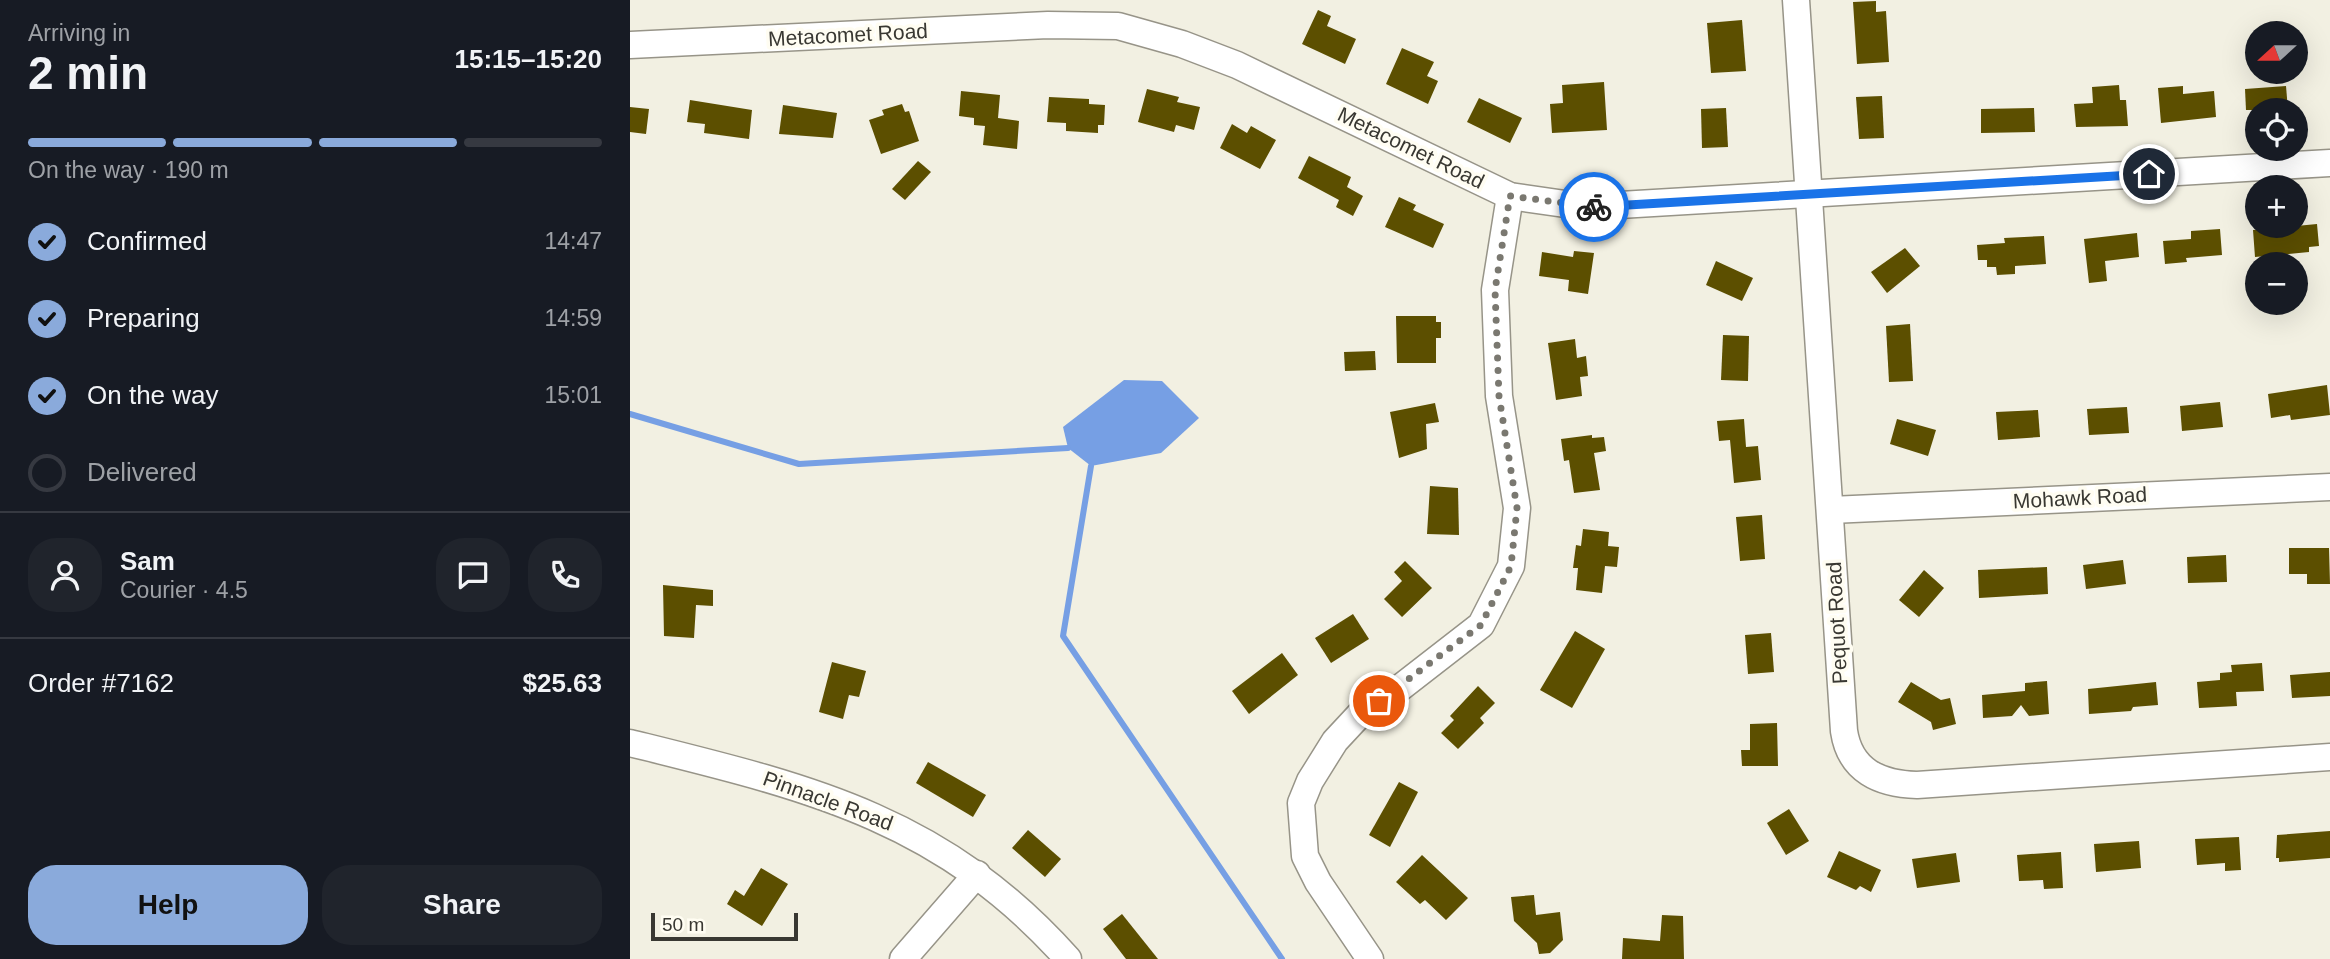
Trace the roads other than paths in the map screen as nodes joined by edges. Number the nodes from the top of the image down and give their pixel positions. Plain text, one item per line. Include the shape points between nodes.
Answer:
1 (1796, 0) edge
2 (630, 44) edge
3 (2330, 163) edge
4 (1808, 195) junction
5 (1510, 196) junction
6 (2330, 487) edge
7 (1831, 509) junction
8 (630, 743) edge
9 (2330, 757) edge
10 (976, 874) junction
11 (903, 959) edge
12 (1068, 959) edge
13 (1370, 959) edge

1 - 4 street, Pequot Road
2 - 5 street, Metacomet Road via 1048,25 1118,26 1237,65
3 - 4 street, Metacomet Road
4 - 5 street, Metacomet Road via 1617,207 1561,205
4 - 7 street, Pequot Road
5 - 13 street via 1495,290 1499,396 1517,508 1511,566 1481,625 1362,712 1335,741 1301,803 1305,856
6 - 7 street, Mohawk Road
7 - 9 street, Pequot Road via 1846,744 1854,760 1881,781 1917,785
8 - 10 street, Pinnacle Road via 774,779 869,813 912,833
10 - 11 street
10 - 12 street, Pinnacle Road

